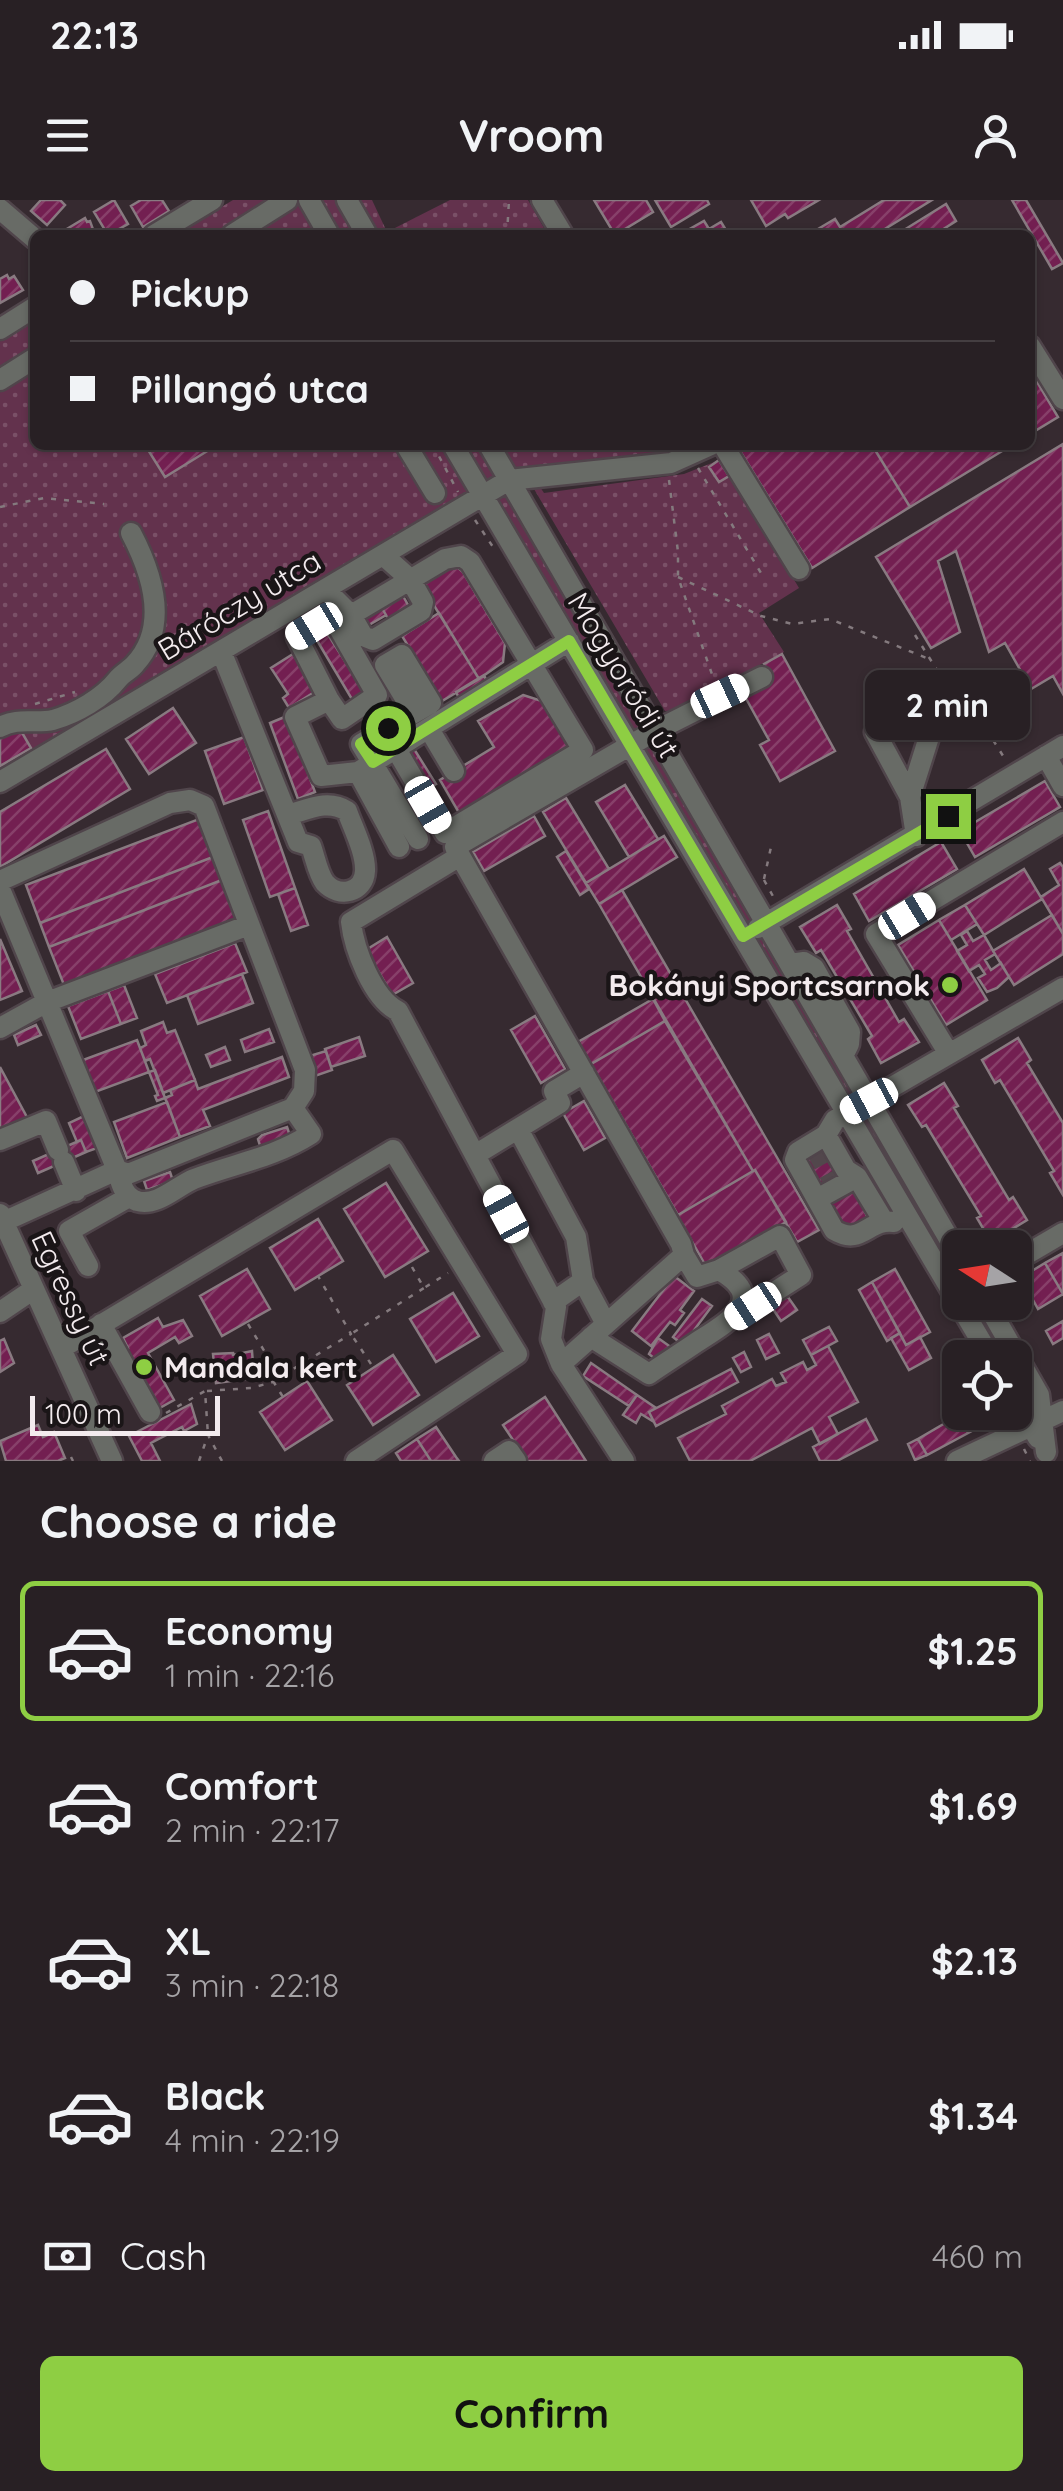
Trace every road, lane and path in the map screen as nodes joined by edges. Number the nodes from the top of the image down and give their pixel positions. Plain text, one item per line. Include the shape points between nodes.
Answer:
1 (212, 200) edge
2 (287, 200) edge
3 (309, 200) edge
4 (347, 200) edge
5 (509, 200) edge
6 (542, 200) edge
7 (0, 209) edge
8 (162, 230) edge
9 (240, 230) edge
10 (326, 230) edge
11 (365, 230) edge
12 (507, 230) edge
13 (560, 230) edge
14 (30, 235) edge
15 (30, 311) edge
16 (0, 329) edge
17 (1035, 354) edge
18 (30, 361) edge
19 (0, 380) edge
20 (1063, 399) edge
21 (409, 450) edge
22 (456, 450) edge
23 (492, 450) edge
24 (726, 450) edge
25 (683, 455) edge
26 (509, 480) junction
27 (435, 493) dead end
28 (483, 495) junction
29 (104, 504) dead end
30 (0, 507) edge
31 (131, 534) dead end
32 (382, 555) junction
33 (798, 569) dead end
34 (678, 577) junction
35 (764, 578) dead end
36 (410, 579) junction
37 (325, 589) junction
38 (351, 615) junction
39 (915, 635) dead end
40 (569, 641) junction
41 (221, 652) junction
42 (930, 658) junction
43 (531, 666) junction
44 (762, 676) dead end
45 (74, 692) dead end
46 (720, 696) junction
47 (329, 700) junction
48 (37, 703) dead end
49 (414, 713) dead end
50 (0, 726) edge
51 (430, 729) junction
52 (655, 731) junction
53 (631, 746) junction
54 (396, 749) junction
55 (1055, 751) edge
56 (1006, 760) dead end
57 (365, 767) junction
58 (454, 771) dead end
59 (0, 782) edge
60 (1063, 786) edge
61 (910, 797) junction
62 (288, 815) junction
63 (1063, 822) edge
64 (916, 836) junction
65 (408, 843) dead end
66 (460, 856) junction
67 (0, 882) edge
68 (0, 890) edge
69 (766, 924) junction
70 (250, 925) junction
71 (743, 936) junction
72 (1063, 988) edge
73 (47, 1002) junction
74 (24, 1013) junction
75 (0, 1019) edge
76 (0, 1028) edge
77 (949, 1054) junction
78 (584, 1074) junction
79 (869, 1101) junction
80 (293, 1108) junction
81 (847, 1113) junction
82 (518, 1129) junction
83 (0, 1140) edge
84 (818, 1142) junction
85 (475, 1155) junction
86 (117, 1170) junction
87 (858, 1177) junction
88 (76, 1191) junction
89 (129, 1197) junction
90 (817, 1199) junction
91 (2, 1218) edge
92 (883, 1220) junction
93 (912, 1224) junction
94 (944, 1230) edge
95 (1063, 1232) edge
96 (1032, 1251) edge
97 (684, 1255) junction
98 (462, 1264) junction
99 (88, 1266) dead end
100 (412, 1267) dead end
101 (719, 1270) junction
102 (942, 1271) edge
103 (318, 1276) dead end
104 (583, 1281) junction
105 (424, 1288) junction
106 (34, 1289) junction
107 (554, 1302) junction
108 (0, 1312) edge
109 (996, 1320) edge
110 (730, 1321) junction
111 (101, 1324) junction
112 (248, 1324) dead end
113 (598, 1331) junction
114 (351, 1334) junction
115 (62, 1348) junction
116 (370, 1364) dead end
117 (561, 1364) junction
118 (280, 1377) junction
119 (273, 1382) junction
120 (205, 1391) junction
121 (1039, 1395) junction
122 (283, 1397) dead end
123 (1063, 1402) edge
124 (152, 1415) joint
125 (1050, 1417) edge
126 (208, 1435) junction
127 (1049, 1456) edge
128 (112, 1461) edge
129 (199, 1461) edge
130 (222, 1461) edge
131 (356, 1461) edge
132 (494, 1461) edge
133 (516, 1461) edge
134 (624, 1461) edge
135 (957, 1461) edge

1 - 8 street
2 - 9 street
3 - 10 street
4 - 11 street
5 - 12 path
6 - 13 street
7 - 14 street
15 - 16 street
17 - 20 street
18 - 19 street
21 - 27 street
22 - 28 street, Mogyoródi út
23 - 26 street, Mogyoródi út
24 - 33 street
25 - 26 street
25 - 34 path via 668,476
25 - 35 path
26 - 28 street, Báróczy utca
26 - 52 street, Mogyoródi út
28 - 32 street, Báróczy utca
28 - 40 street, Mogyoródi út
29 - 30 path via 44,498
31 - 50 street via 154,588 148,645 88,705 51,721
32 - 36 street
32 - 37 street, Báróczy utca
34 - 42 path via 761,616 792,624 830,619
34 - 46 path
36 - 38 street
36 - 38 street via 421,610 372,640
36 - 43 street via 453,556 470,562
37 - 38 street
37 - 41 street, Báróczy utca
39 - 42 path
40 - 43 street
40 - 53 street, Mogyoródi út
41 - 59 street, Báróczy utca
41 - 62 street
42 - 56 path via 946,685 966,697
43 - 51 street
43 - 54 street via 584,750 444,834
44 - 46 street
45 - 48 path
46 - 52 street
47 - 47 street via 342,719 377,695 332,616 297,637
47 - 57 street via 295,717 321,776
49 - 57 street via 361,744
51 - 54 street
51 - 58 street
52 - 53 street
52 - 69 street, Mogyoródi út
53 - 66 street via 455,847
53 - 71 street, Mogyoródi út
54 - 57 street
55 - 60 street
55 - 64 street
57 - 65 street
61 - 61 street via 875,732 936,694 941,699
61 - 64 street
62 - 62 street via 298,842 311,846 322,880 333,889 357,889 366,867 347,810 322,804
63 - 77 street via 876,934
64 - 69 street
66 - 78 street
66 - 85 street via 351,922 354,946 386,1005 398,1010
67 - 70 street via 170,803 190,800 204,806
68 - 73 street
69 - 71 street
69 - 79 street, Mogyoródi út
70 - 73 street
70 - 80 street via 305,1070 304,1092
71 - 81 street, Mogyoródi út
72 - 77 street
73 - 74 street
73 - 86 street
74 - 75 street
74 - 76 street
77 - 79 street
78 - 82 street via 554,1091 560,1103
78 - 97 street
79 - 81 street
79 - 94 street, Mogyoródi út
80 - 86 street via 128,1174
80 - 89 street via 312,1134 282,1152 192,1180 150,1203
81 - 84 street
81 - 93 street, Mogyoródi út
82 - 85 street
82 - 104 street via 576,1237
83 - 88 street via 46,1120
84 - 87 street
84 - 90 street via 795,1160
85 - 107 street
86 - 88 street
86 - 89 street
87 - 90 street
87 - 92 street
88 - 91 street
89 - 99 street via 70,1230
90 - 92 street via 845,1237
91 - 106 street, Egressy út
92 - 93 street
93 - 102 street, Mogyoródi út
95 - 96 street
97 - 101 street via 698,1277
97 - 113 street
98 - 105 path
98 - 111 street via 393,1150
98 - 131 street via 517,1354
100 - 105 path
101 - 110 street via 738,1280 744,1296
101 - 110 street via 780,1236 801,1275
103 - 114 path
104 - 107 street
104 - 113 street
105 - 114 path
106 - 108 street
106 - 115 street, Egressy út
107 - 117 street via 551,1339
109 - 121 street
110 - 113 street via 649,1374
111 - 115 street
111 - 124 street
112 - 118 path
113 - 117 street
114 - 116 path
114 - 118 path
115 - 128 street, Egressy út
117 - 134 street
118 - 119 path
119 - 120 path
119 - 122 path
120 - 124 path
120 - 126 path
121 - 123 street
121 - 125 street
125 - 127 street
125 - 135 street
126 - 129 path
126 - 130 path
132 - 133 street via 509,1451

